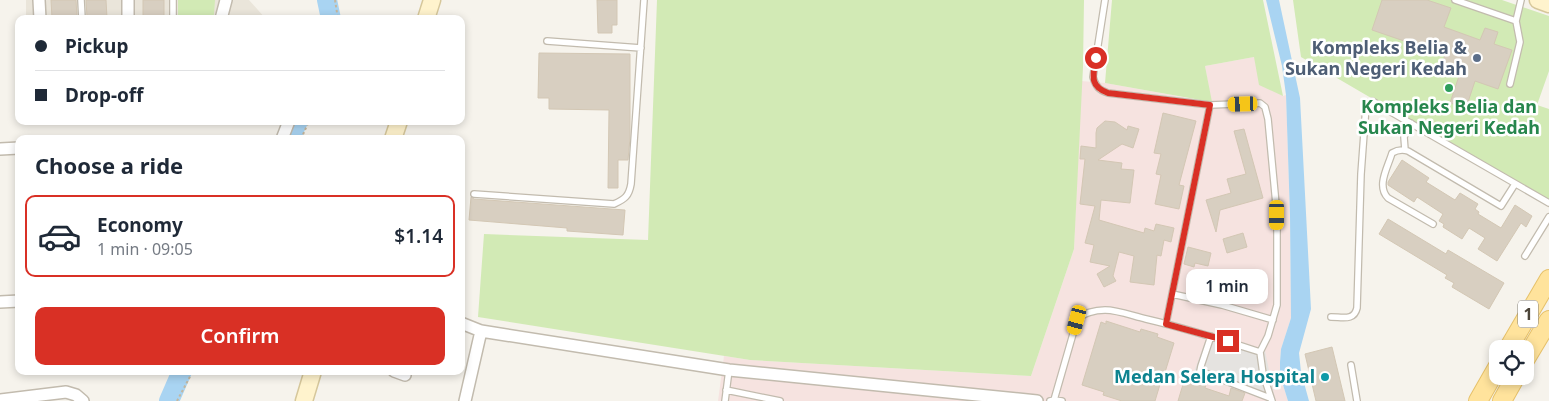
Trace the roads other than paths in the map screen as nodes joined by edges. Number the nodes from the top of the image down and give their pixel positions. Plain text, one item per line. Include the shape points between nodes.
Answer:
1 (39, 0) edge
2 (81, 0) edge
3 (128, 0) edge
4 (173, 0) edge
5 (226, 0) edge
6 (432, 0) edge
7 (644, 0) edge
8 (1105, 0) edge
9 (1455, 0) edge
10 (1521, 0) edge
11 (1538, 0) edge
12 (1549, 4) edge
13 (40, 15) edge
14 (82, 15) edge
15 (128, 15) edge
16 (173, 15) edge
17 (221, 15) edge
18 (427, 15) edge
19 (1516, 21) junction
20 (547, 41) dead end
21 (641, 48) junction
22 (1510, 84) dead end
23 (1210, 105) junction
24 (1411, 123) junction
25 (15, 148) edge
26 (0, 149) edge
27 (1405, 150) junction
28 (1515, 184) junction
29 (474, 194) dead end
30 (1549, 203) edge
31 (1549, 217) edge
32 (1434, 224) dead end
33 (1525, 256) dead end
34 (1549, 279) edge
35 (1172, 294) junction
36 (15, 301) edge
37 (0, 302) edge
38 (1331, 317) dead end
39 (1273, 320) junction
40 (1549, 320) edge
41 (1166, 324) junction
42 (465, 325) edge
43 (481, 331) junction
44 (1211, 336) junction
45 (1513, 340) edge
46 (1534, 345) edge
47 (1260, 352) junction
48 (1351, 365) dead end
49 (729, 370) junction
50 (312, 375) edge
51 (1489, 382) edge
52 (1511, 385) edge
53 (726, 390) junction
54 (1271, 399) edge
55 (0, 400) edge
56 (1052, 400) edge
57 (83, 401) edge
58 (304, 401) edge
59 (466, 401) edge
60 (724, 401) edge
61 (780, 401) edge
62 (1037, 401) edge
63 (1062, 401) edge
64 (1357, 401) edge
65 (1478, 401) edge
66 (1502, 401) edge

1 - 13 street
2 - 14 lane
3 - 15 street
4 - 16 lane
5 - 17 street
6 - 18 street
7 - 21 lane
8 - 23 lane via 1093,78 1100,90
9 - 19 lane
10 - 19 lane
11 - 12 street
19 - 22 lane via 1520,42
20 - 21 lane
21 - 29 lane via 631,184 625,199 614,204
23 - 35 lane
23 - 39 lane via 1260,103 1267,113 1277,215 1278,305
24 - 27 lane via 1404,137
24 - 28 lane
24 - 38 lane via 1372,101 1367,105 1356,315
25 - 26 street
27 - 28 lane via 1501,206
27 - 32 lane via 1392,153 1383,182 1384,192 1388,198
28 - 30 lane
31 - 33 lane
34 - 45 main road, 1
35 - 39 lane
35 - 41 lane
36 - 37 street
39 - 47 lane
40 - 46 main road, 1
41 - 44 lane
41 - 56 lane via 1105,310 1081,315
42 - 43 street
43 - 49 street
43 - 59 street
44 - 47 lane
44 - 54 lane via 1200,371
47 - 54 lane
48 - 64 lane
49 - 53 lane
49 - 62 street
50 - 58 street
51 - 65 main road
52 - 66 main road
53 - 60 lane
53 - 61 lane
55 - 57 street via 66,392
56 - 63 lane

